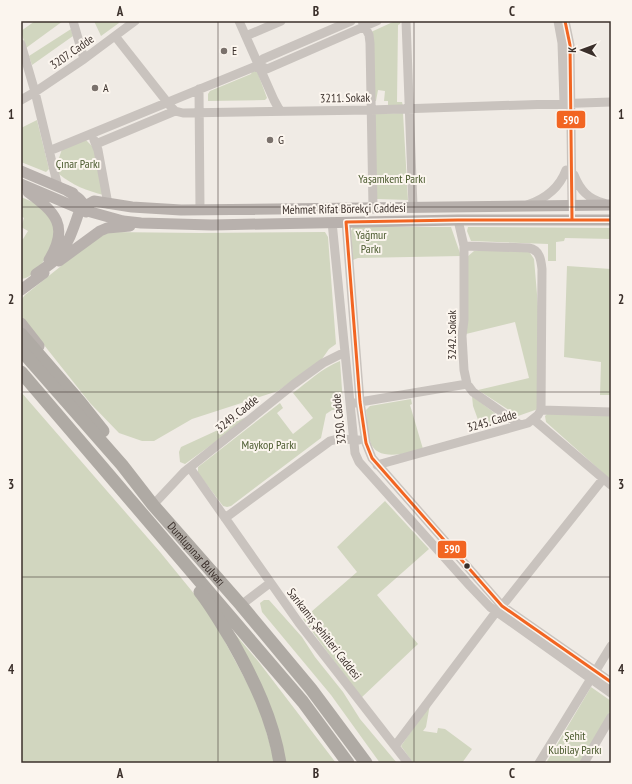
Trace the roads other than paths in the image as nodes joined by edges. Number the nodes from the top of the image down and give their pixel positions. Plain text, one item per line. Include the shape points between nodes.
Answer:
1 (74, 21) edge
2 (135, 21) edge
3 (239, 21) edge
4 (281, 21) edge
5 (351, 21) edge
6 (377, 21) edge
7 (406, 21) edge
8 (558, 21) edge
9 (565, 21) edge
10 (363, 24) edge
11 (115, 36) junction
12 (246, 36) junction
13 (21, 46) edge
14 (84, 59) junction
15 (259, 65) junction
16 (199, 89) junction
17 (35, 92) junction
18 (21, 100) edge
19 (167, 102) junction
20 (567, 102) junction
21 (611, 102) edge
22 (409, 108) junction
23 (371, 110) junction
24 (175, 111) junction
25 (280, 111) junction
26 (199, 113) junction
27 (89, 135) junction
28 (96, 144) junction
29 (49, 151) junction
30 (569, 170) junction
31 (21, 171) edge
32 (21, 186) edge
33 (62, 188) junction
34 (108, 204) junction
35 (611, 205) edge
36 (86, 206) junction
37 (569, 206) junction
38 (373, 207) junction
39 (413, 207) junction
40 (517, 207) junction
41 (331, 208) junction
42 (345, 208) junction
43 (200, 210) junction
44 (569, 219) junction
45 (458, 220) junction
46 (611, 220) edge
47 (332, 222) junction
48 (346, 222) junction
49 (158, 224) junction
50 (464, 246) junction
51 (57, 263) junction
52 (34, 276) junction
53 (21, 282) edge
54 (21, 290) edge
55 (21, 322) edge
56 (21, 334) edge
57 (21, 350) edge
58 (345, 352) junction
59 (52, 369) junction
60 (21, 372) edge
61 (21, 380) edge
62 (468, 384) junction
63 (360, 402) junction
64 (350, 404) junction
65 (541, 410) junction
66 (611, 412) edge
67 (533, 419) junction
68 (520, 425) junction
69 (365, 440) junction
70 (354, 441) junction
71 (122, 465) junction
72 (377, 465) junction
73 (190, 468) junction
74 (110, 475) junction
75 (603, 479) junction
76 (611, 485) edge
77 (153, 506) junction
78 (225, 518) junction
79 (155, 529) junction
80 (270, 583) junction
81 (241, 605) junction
82 (499, 609) junction
83 (611, 646) edge
84 (593, 675) junction
85 (611, 682) edge
86 (611, 693) edge
87 (611, 717) edge
88 (395, 746) junction
89 (280, 763) edge
90 (348, 763) edge
91 (366, 763) edge
92 (408, 763) edge
93 (539, 763) edge
94 (584, 763) edge

1 - 14 street
2 - 11 street, 3207. Cadde
3 - 12 street
4 - 12 street
5 - 15 street via 263,59
6 - 10 street
7 - 22 street
8 - 20 street
9 - 20 street via 570,45
10 - 15 street via 266,69
10 - 23 street via 370,43
11 - 14 street, 3207. Cadde
11 - 19 street
12 - 15 street
13 - 17 street
14 - 17 street, 3207. Cadde
15 - 16 street
15 - 25 street
16 - 19 street
16 - 26 street
17 - 18 street, 3207. Cadde
17 - 29 street
19 - 24 street
19 - 27 street
20 - 21 street, 3211. Sokak
20 - 22 street, 3211. Sokak
20 - 30 street
22 - 23 street, 3211. Sokak
22 - 39 street
23 - 25 street, 3211. Sokak
23 - 38 street
24 - 26 street, 3211. Sokak
24 - 28 street
25 - 26 street, 3211. Sokak
26 - 43 street
27 - 28 street
27 - 29 street
28 - 34 street
29 - 33 street
30 - 35 street via 584,193 597,202
30 - 37 street
30 - 40 street via 554,191 536,202
31 - 33 main road, Mehmet Rifat Börekçi Caddesi
32 - 36 main road, Mehmet Rifat Börekçi Caddesi
32 - 52 main road via 47,207 58,225 56,247 48,262
33 - 36 main road, Mehmet Rifat Börekçi Caddesi
34 - 36 main road, Mehmet Rifat Börekçi Caddesi
34 - 43 main road, Mehmet Rifat Börekçi Caddesi via 151,209
35 - 37 main road, Mehmet Rifat Börekçi Caddesi
36 - 49 main road, Mehmet Rifat Börekçi Caddesi via 123,221
36 - 51 main road via 84,218 76,235
36 - 52 main road via 66,246 55,260
37 - 40 main road, Mehmet Rifat Börekçi Caddesi
37 - 44 main road
38 - 39 main road, Mehmet Rifat Börekçi Caddesi
38 - 42 main road, Mehmet Rifat Börekçi Caddesi
39 - 40 main road, Mehmet Rifat Börekçi Caddesi
41 - 42 main road, Mehmet Rifat Börekçi Caddesi
41 - 43 main road, Mehmet Rifat Börekçi Caddesi
41 - 47 main road
42 - 48 main road
44 - 45 main road, Mehmet Rifat Börekçi Caddesi
44 - 46 main road, Mehmet Rifat Börekçi Caddesi
45 - 48 main road, Mehmet Rifat Börekçi Caddesi
45 - 50 street, 3242. Sokak
47 - 48 main road, Mehmet Rifat Börekçi Caddesi
47 - 49 main road, Mehmet Rifat Börekçi Caddesi
47 - 58 street, 3250. Cadde
48 - 63 street, 3250. Cadde
49 - 51 main road via 107,228
50 - 62 street, 3242. Sokak via 462,336 464,370
50 - 65 street via 529,248 538,254 542,269
51 - 54 main road
52 - 53 main road via 26,282
55 - 59 main road
56 - 59 highway
57 - 71 highway, Dumlupınar Bulvarı
58 - 64 street, 3250. Cadde
58 - 73 street, 3249. Cadde via 301,378
59 - 71 highway via 116,447
60 - 74 highway, Dumlupınar Bulvarı
61 - 74 highway via 78,445
62 - 63 street
62 - 68 street via 474,392
63 - 64 street
63 - 69 street, 3250. Cadde
64 - 70 street, 3250. Cadde
65 - 66 street
65 - 67 street, 3245. Cadde
67 - 68 street, 3245. Cadde
67 - 75 street
68 - 72 street, 3245. Cadde
69 - 70 street
69 - 72 street, 3250. Cadde via 368,451
70 - 78 street via 342,438 330,441
70 - 82 street, 3250. Cadde via 359,462 474,590
71 - 77 highway, Dumlupınar Bulvarı
72 - 82 street, 3250. Cadde
73 - 77 street, 3249. Cadde
73 - 78 street, Sarıkamış Şehitleri Caddesi
74 - 79 highway, Dumlupınar Bulvarı
75 - 76 street
75 - 82 street
77 - 81 highway, Dumlupınar Bulvarı
78 - 80 street, Sarıkamış Şehitleri Caddesi
79 - 89 highway via 178,565 204,597 245,665 262,698
79 - 90 highway, Dumlupınar Bulvarı via 303,702
80 - 81 street
80 - 88 street, Sarıkamış Şehitleri Caddesi
81 - 91 highway, Dumlupınar Bulvarı via 312,689
82 - 84 street, 3250. Cadde
82 - 88 street
83 - 84 street
84 - 85 street, 3250. Cadde
84 - 86 street, 3250. Cadde
84 - 93 street
87 - 94 street
88 - 92 street, Sarıkamış Şehitleri Caddesi

